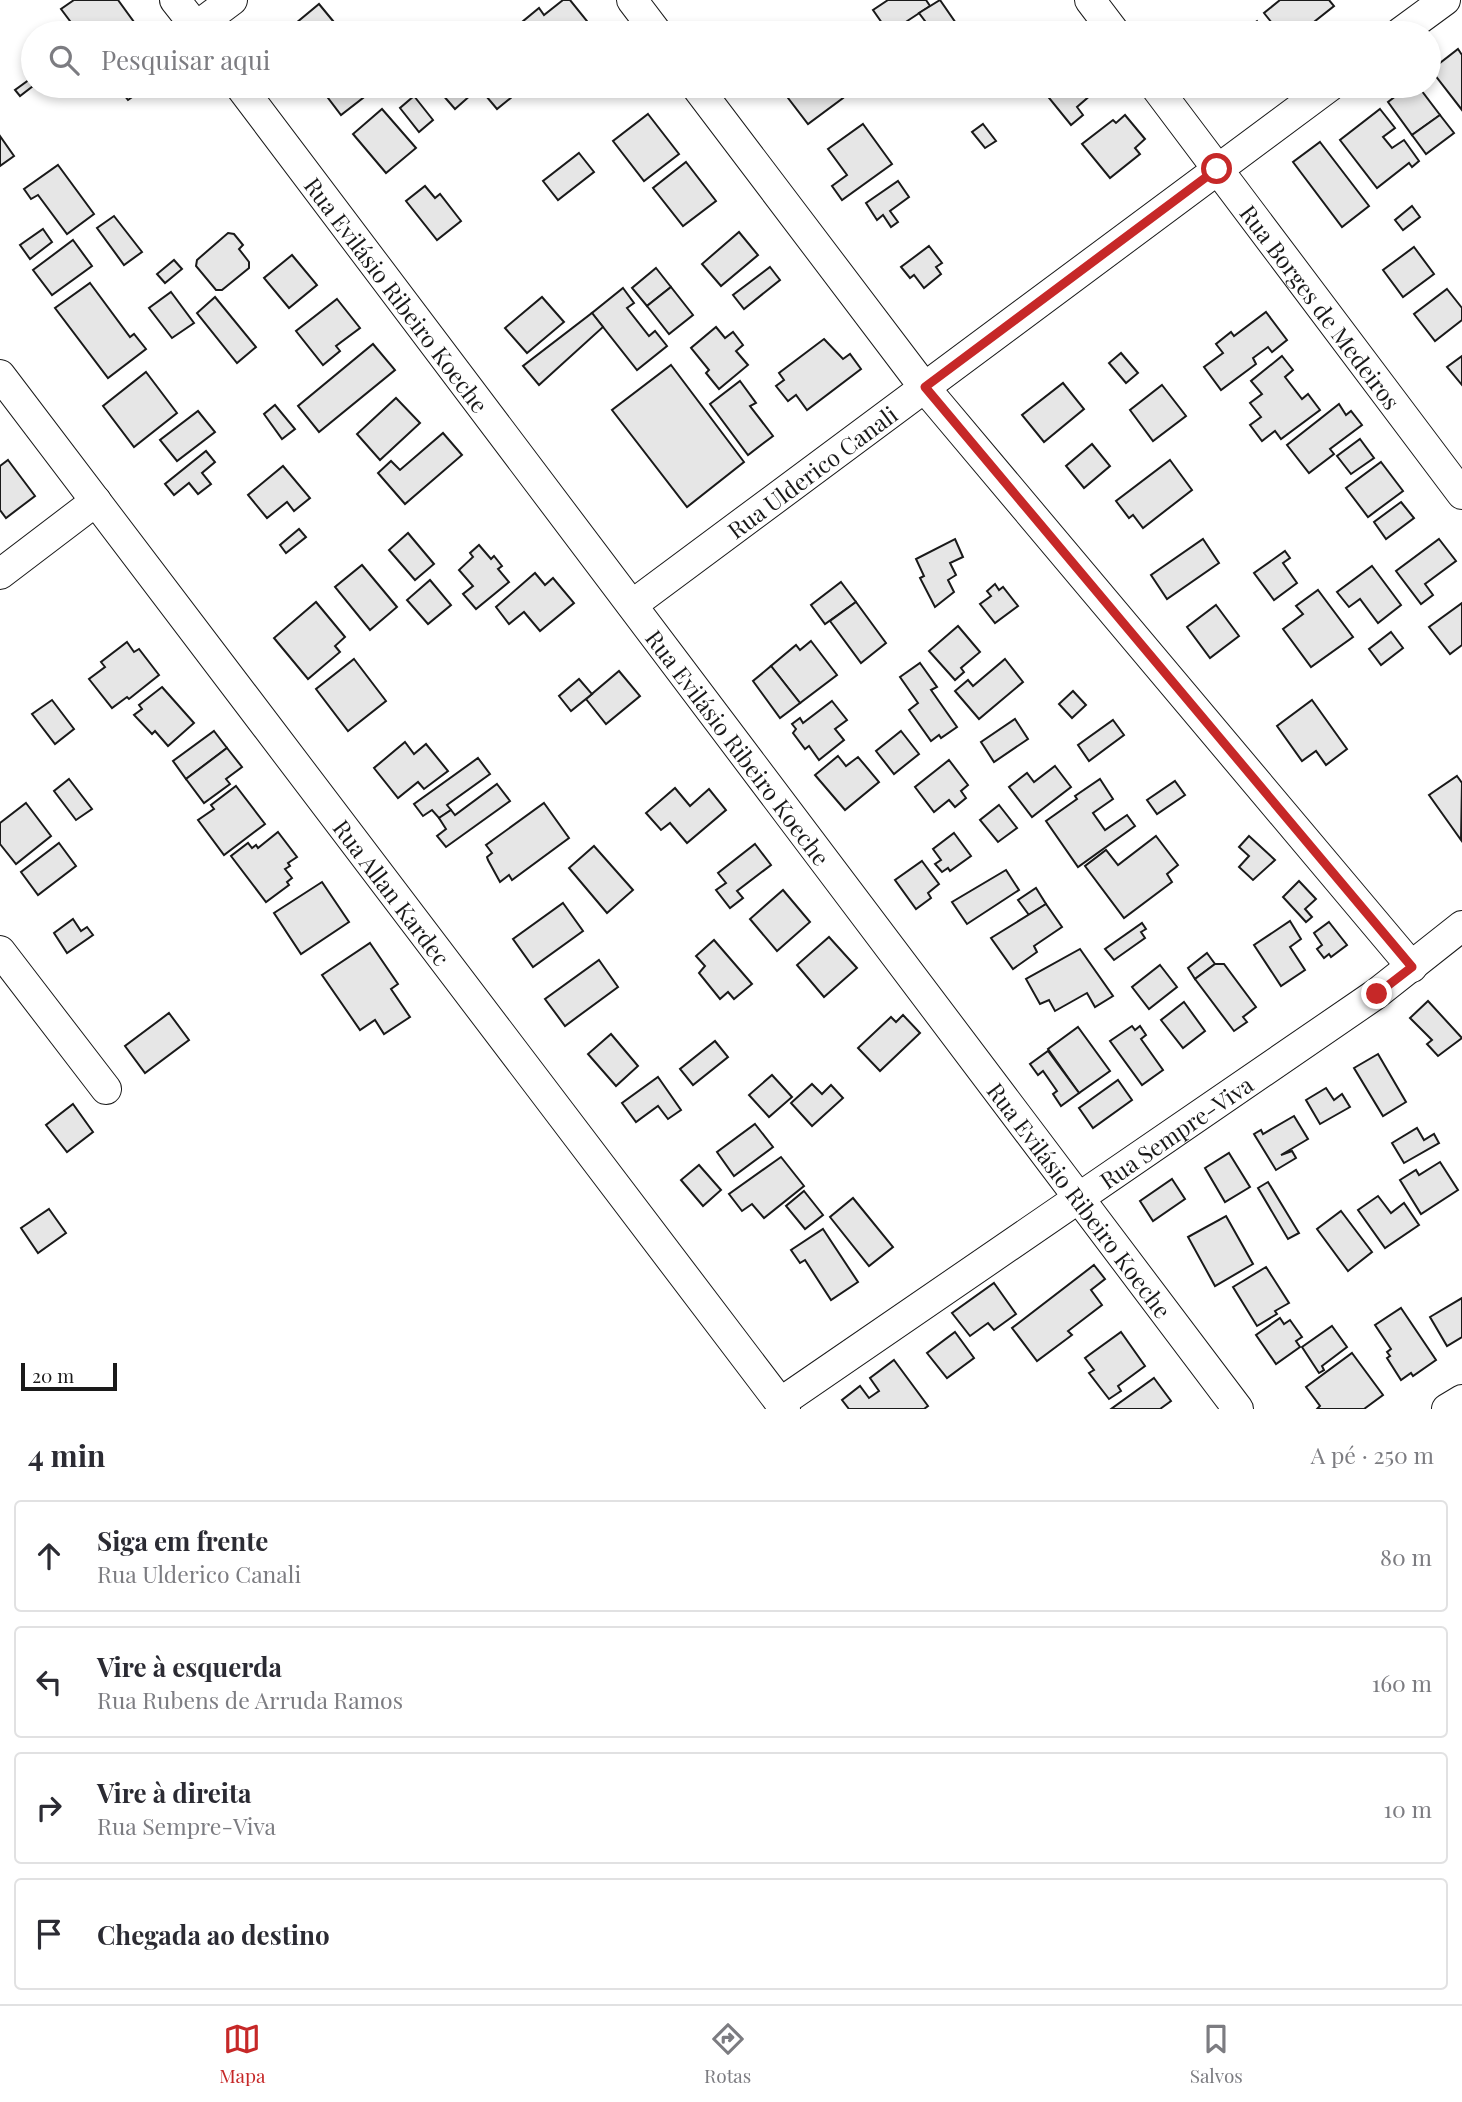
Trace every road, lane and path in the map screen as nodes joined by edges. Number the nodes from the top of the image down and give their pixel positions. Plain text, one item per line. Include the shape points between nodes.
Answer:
1 (176, 0) edge
2 (232, 0) edge
3 (632, 0) edge
4 (1090, 0) edge
5 (1445, 0) edge
6 (191, 21) edge
7 (208, 21) edge
8 (648, 21) edge
9 (1106, 21) edge
10 (1416, 21) edge
11 (249, 98) edge
12 (705, 98) edge
13 (1164, 98) edge
14 (1314, 98) edge
15 (1217, 169) junction
16 (0, 375) edge
17 (925, 387) junction
18 (1462, 494) edge
19 (96, 501) junction
20 (0, 574) edge
21 (632, 606) junction
22 (1462, 926) edge
23 (0, 951) edge
24 (1412, 967) junction
25 (106, 1089) dead end
26 (1079, 1199) junction
27 (1462, 1400) edge
28 (782, 1406) edge
29 (1238, 1409) edge
30 (1447, 1409) edge

1 - 6 street
2 - 7 street
3 - 8 street
4 - 9 street
5 - 10 street
11 - 21 street, Rua Evilásio Ribeiro Koeche
12 - 17 street
13 - 15 street, Rua Borges de Medeiros
14 - 15 street, Rua Ulderico Canali
15 - 17 street, Rua Ulderico Canali
15 - 18 street, Rua Borges de Medeiros
16 - 19 street, Rua Allan Kardec
17 - 21 street, Rua Ulderico Canali
17 - 24 street
19 - 20 street
19 - 28 street, Rua Allan Kardec
21 - 26 street, Rua Evilásio Ribeiro Koeche
22 - 24 street, Rua Sempre-Viva
23 - 25 street
24 - 26 street, Rua Sempre-Viva
26 - 28 street, Rua Sempre-Viva
26 - 29 street, Rua Evilásio Ribeiro Koeche
27 - 30 street

